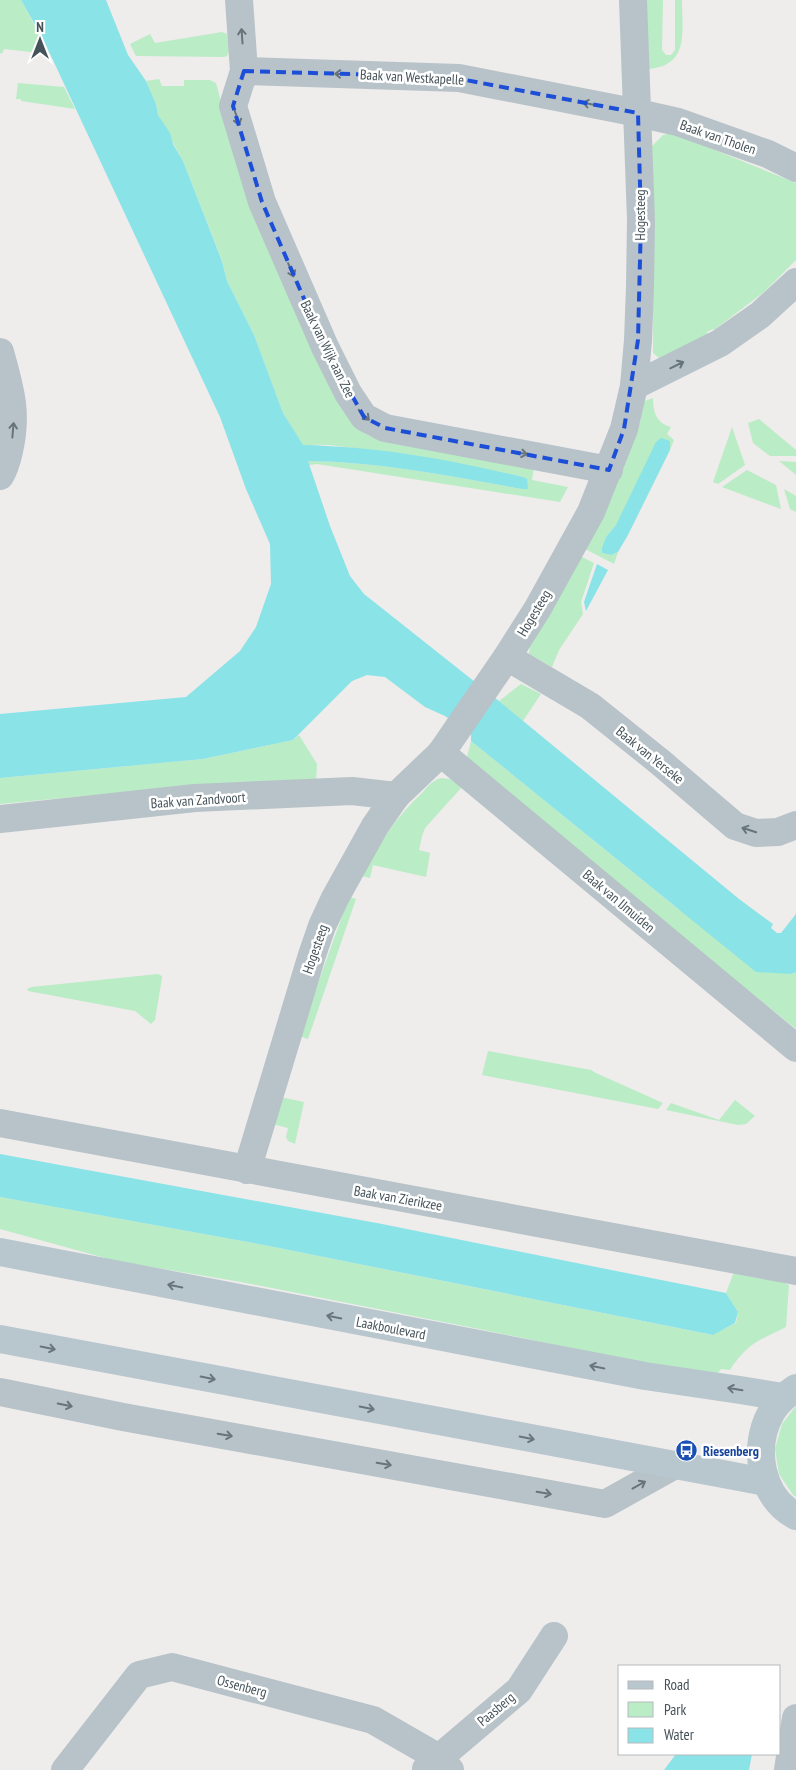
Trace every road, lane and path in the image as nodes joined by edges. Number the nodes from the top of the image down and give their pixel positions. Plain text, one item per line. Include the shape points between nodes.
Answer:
1 (239, 0) edge
2 (633, 0) edge
3 (244, 71) junction
4 (638, 113) junction
5 (796, 168) edge
6 (796, 282) edge
7 (0, 352) edge
8 (634, 386) junction
9 (609, 470) junction
10 (0, 476) edge
11 (506, 657) junction
12 (441, 753) junction
13 (396, 796) junction
14 (0, 818) edge
15 (796, 824) edge
16 (796, 1048) edge
17 (0, 1124) edge
18 (247, 1170) junction
19 (0, 1252) edge
20 (796, 1271) edge
21 (0, 1339) edge
22 (0, 1392) edge
23 (789, 1393) edge
24 (673, 1466) junction
25 (766, 1482) junction
26 (796, 1516) edge
27 (554, 1636) dead end
28 (796, 1718) edge
29 (438, 1766) edge
30 (65, 1770) edge
31 (788, 1770) edge

3 -> 1 street
2 - 4 street, Hogesteeg
4 -> 3 street, Baak van Westkapelle via 450,77
3 -> 9 street, Baak van Wijk aan Zee via 233,106 262,202 325,347 364,417 385,428
4 - 5 street, Baak van Tholen via 687,125 768,154
4 - 8 street, Hogesteeg via 641,220
8 -> 6 street via 720,344 760,315
10 -> 7 street via 5,469 14,430 12,393
8 - 9 street, Hogesteeg via 624,429
9 - 11 street, Hogesteeg via 571,549
11 - 12 street, Hogesteeg
15 -> 11 street, Baak van Yerseke via 778,832 756,833 736,826 590,706
12 - 13 street, Hogesteeg
12 - 16 street, Baak van IJmuiden
13 - 14 street, Baak van Zandvoort via 352,791 195,798
13 - 18 street, Hogesteeg via 351,868 322,926
17 - 18 street, Baak van Zierikzee
18 - 20 street, Baak van Zierikzee
23 -> 19 main road, Laakboulevard via 740,1390 645,1376
21 -> 24 main road
22 -> 24 street via 605,1504
23 - 25 main road via 771,1412 764,1428 760,1446
24 - 25 main road
25 - 26 main road via 777,1500
27 - 29 street, Paasberg via 519,1690
28 - 31 street
29 - 30 street, Ossenberg via 373,1720 172,1668 139,1675

